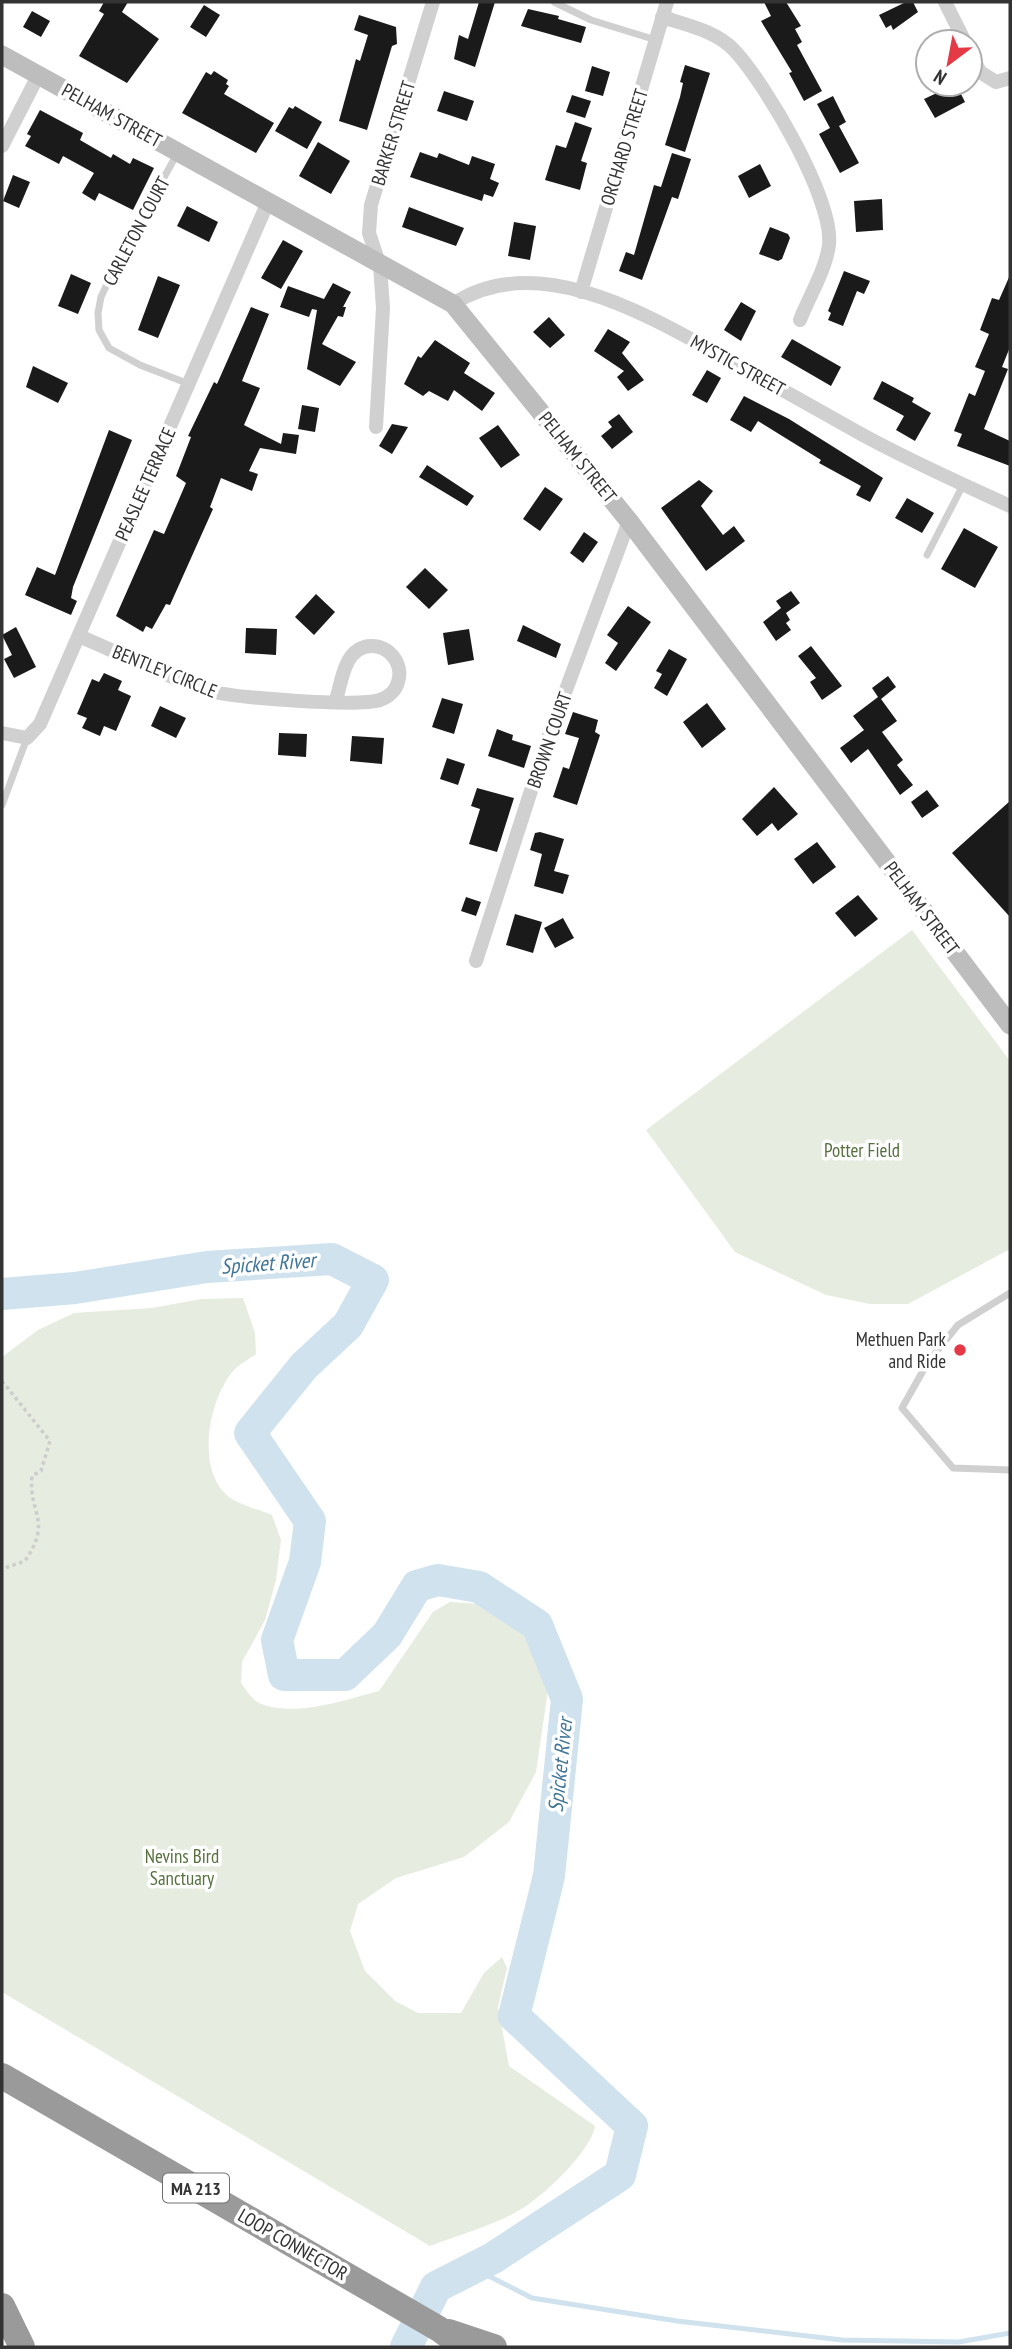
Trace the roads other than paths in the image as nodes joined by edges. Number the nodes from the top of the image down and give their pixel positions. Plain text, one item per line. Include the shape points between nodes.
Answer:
1 (433, 2) edge
2 (554, 2) edge
3 (667, 2) edge
4 (945, 2) edge
5 (663, 17) junction
6 (958, 28) edge
7 (656, 40) junction
8 (2, 55) edge
9 (984, 73) edge
10 (39, 74) junction
11 (1003, 80) edge
12 (2, 146) edge
13 (178, 152) junction
14 (268, 202) junction
15 (380, 266) junction
16 (581, 292) junction
17 (453, 304) junction
18 (800, 320) dead end
19 (189, 384) junction
20 (376, 427) dead end
21 (964, 485) junction
22 (1010, 506) edge
23 (629, 521) junction
24 (927, 555) dead end
25 (79, 636) junction
26 (337, 700) junction
27 (2, 733) edge
28 (27, 738) junction
29 (2, 805) edge
30 (476, 961) dead end
31 (1010, 1025) edge
32 (1010, 1293) edge
33 (1010, 1471) edge
34 (2, 2076) edge
35 (2, 2306) edge
36 (439, 2329) junction
37 (22, 2347) edge
38 (464, 2347) edge
39 (494, 2347) edge

1 - 15 street, BARKER STREET via 371,205 369,233
2 - 7 lane via 591,20
3 - 5 street, ORCHARD STREET
4 - 6 street
5 - 7 street, ORCHARD STREET
5 - 18 street via 712,34 734,50 782,121 819,192 828,216 829,246
7 - 16 street, ORCHARD STREET
8 - 10 main road, PELHAM STREET
9 - 11 street
10 - 12 street
10 - 13 main road, PELHAM STREET
13 - 14 main road, PELHAM STREET
13 - 19 lane, CARLETON COURT via 118,261 98,313 99,330 108,348
14 - 15 main road, PELHAM STREET
14 - 19 street, PEASLEE TERRACE
15 - 17 main road, PELHAM STREET
15 - 20 street via 383,308
16 - 17 street, MYSTIC STREET via 505,285 467,295
16 - 21 street, MYSTIC STREET via 657,320
17 - 23 main road, PELHAM STREET
19 - 25 street, PEASLEE TERRACE
21 - 22 street, MYSTIC STREET
21 - 24 lane
23 - 30 street, BROWN COURT via 548,738
23 - 31 main road, PELHAM STREET
25 - 26 street, BENTLEY CIRCLE via 222,694
25 - 28 street, PEASLEE TERRACE via 40,724
26 - 26 street, BENTLEY CIRCLE via 370,701 388,696 400,673 394,657 379,647 354,652
27 - 28 street
28 - 29 lane
32 - 33 lane via 958,1325 928,1362 902,1408 953,1468
34 - 36 highway, LOOP CONNECTOR / MA 213
35 - 37 highway
36 - 38 highway
36 - 39 highway

